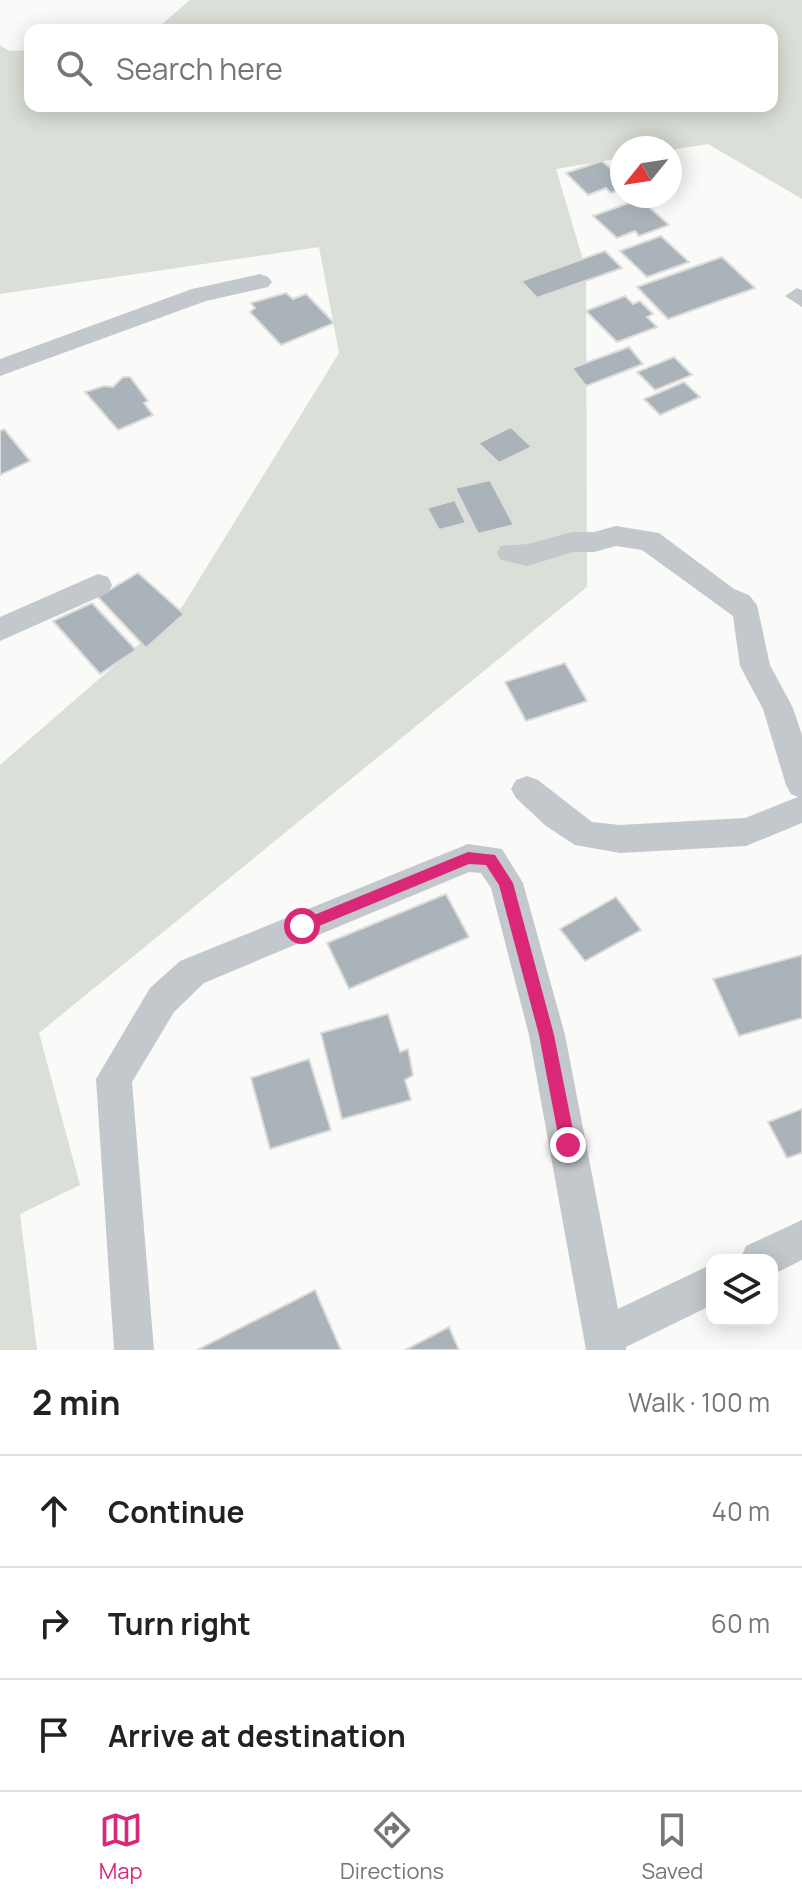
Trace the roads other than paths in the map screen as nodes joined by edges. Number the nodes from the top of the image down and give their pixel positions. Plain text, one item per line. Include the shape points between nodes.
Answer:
1 (260, 282) dead end
2 (0, 368) edge
3 (511, 553) dead end
4 (98, 585) dead end
5 (0, 630) edge
6 (802, 785) edge
7 (527, 789) dead end
8 (802, 809) edge
9 (802, 1239) edge
10 (772, 1254) edge
11 (706, 1287) edge
12 (604, 1344) edge
13 (134, 1350) edge

1 - 2 street via 201,294
3 - 6 street via 528,555 616,536 649,540 739,603 747,613 755,666 778,708
4 - 5 street
7 - 8 street via 586,835 620,839 746,832
9 - 10 street
11 - 12 street
12 - 13 street via 547,1035 506,883 490,859 468,858 192,972 162,1000 114,1079

